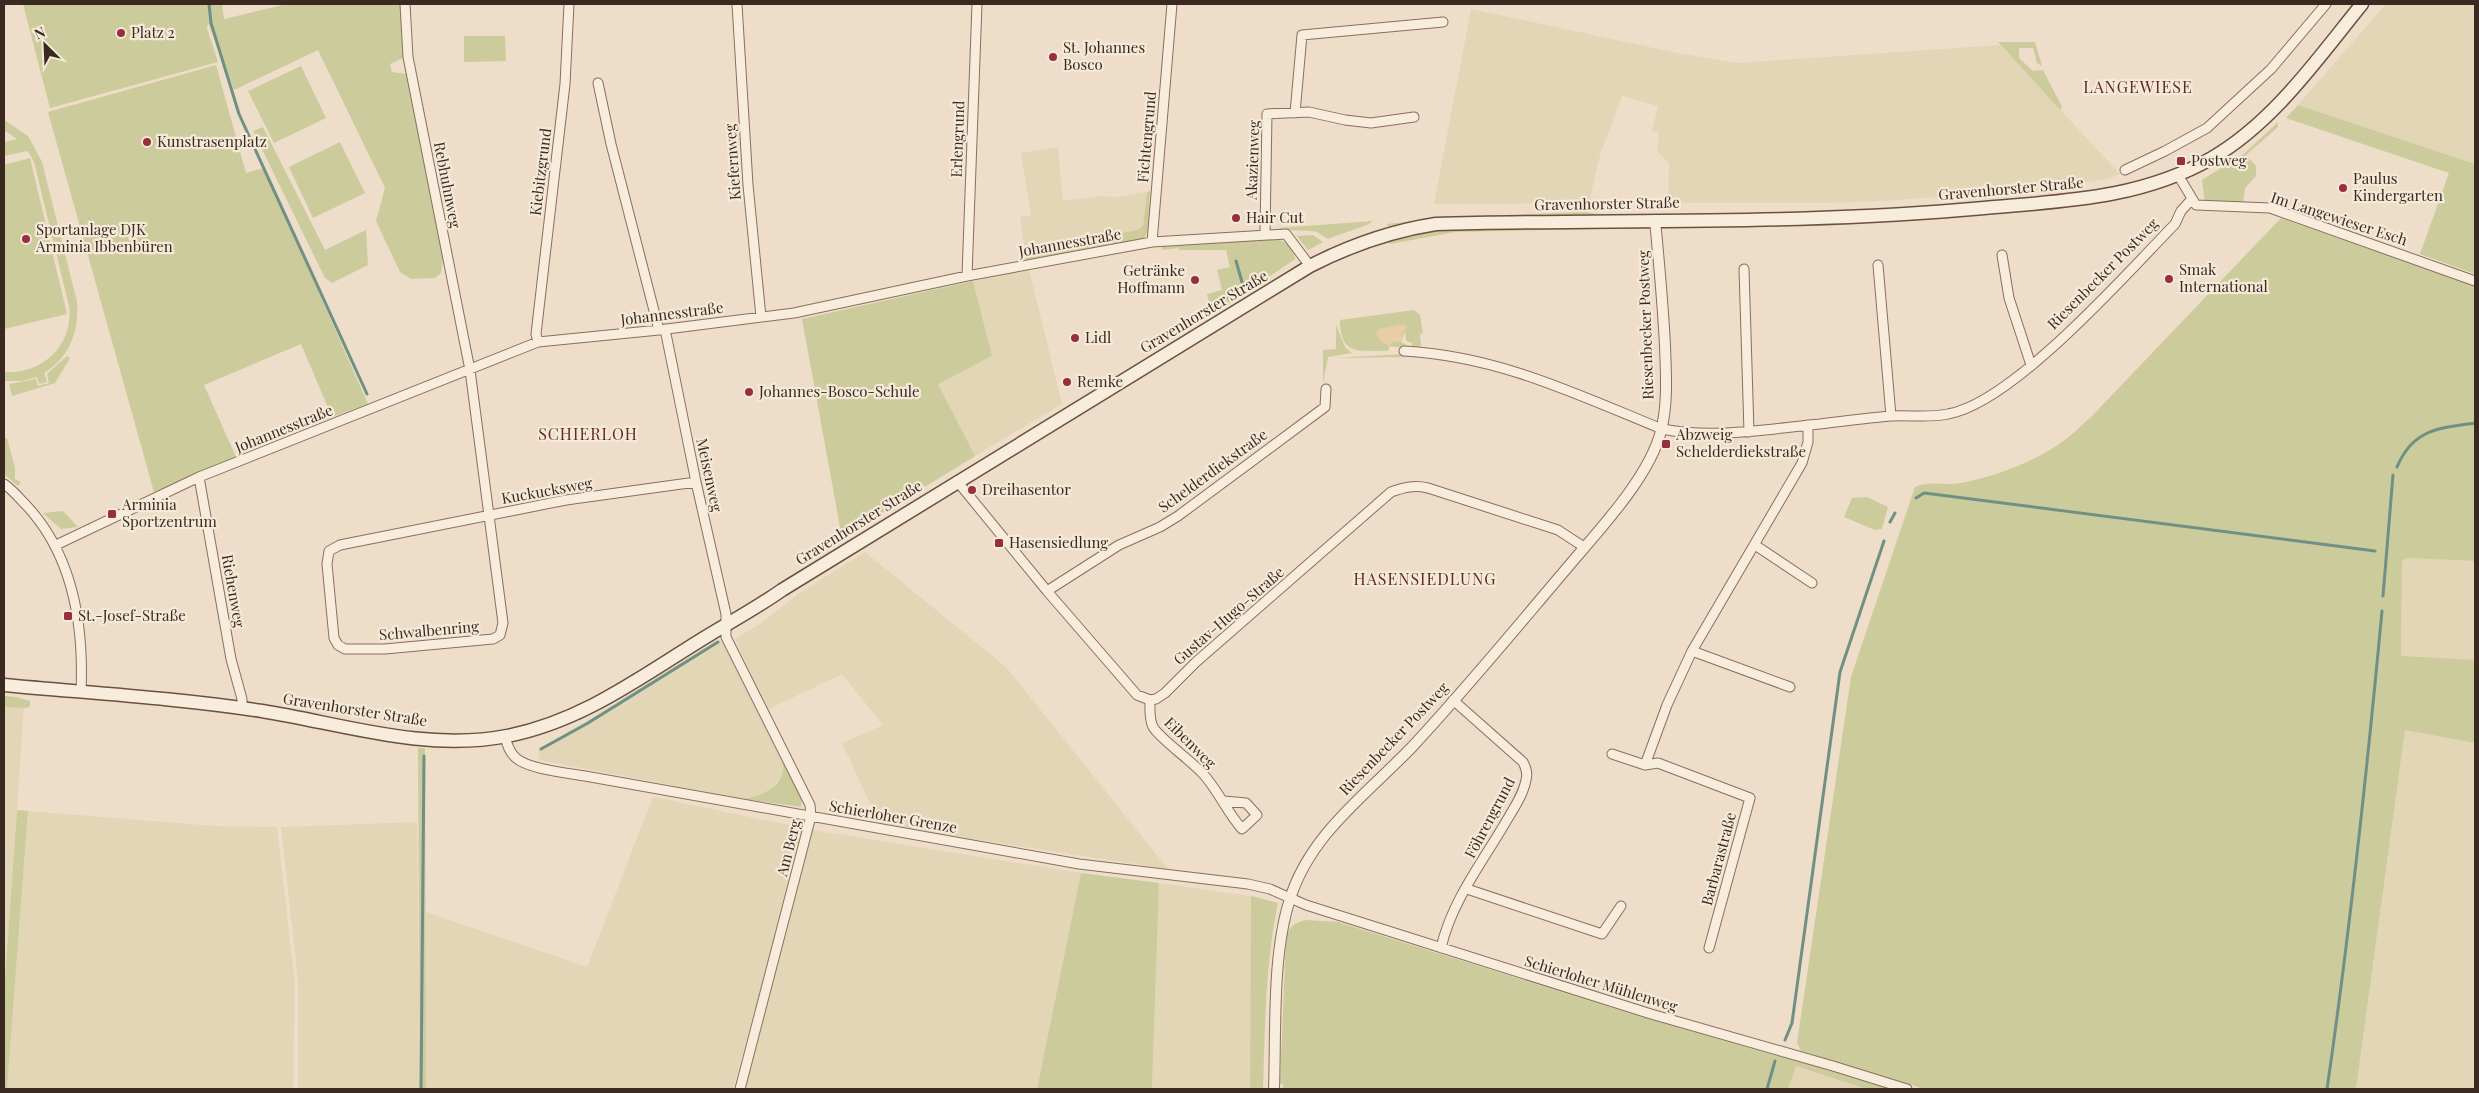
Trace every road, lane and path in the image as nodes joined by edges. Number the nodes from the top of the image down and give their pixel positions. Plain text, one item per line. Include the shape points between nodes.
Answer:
1 (406, 4) edge
2 (569, 4) edge
3 (737, 4) edge
4 (976, 4) edge
5 (1172, 4) edge
6 (2326, 4) edge
7 (2362, 4) edge
8 (1443, 22) dead end
9 (598, 83) dead end
10 (1294, 113) junction
11 (1414, 116) dead end
12 (2125, 170) dead end
13 (2178, 175) junction
14 (2191, 200) junction
15 (1655, 220) junction
16 (1265, 234) junction
17 (1152, 242) junction
18 (2002, 255) dead end
19 (1878, 265) dead end
20 (1310, 266) junction
21 (1744, 269) dead end
22 (968, 276) junction
23 (2475, 281) edge
24 (761, 317) junction
25 (662, 330) junction
26 (538, 342) junction
27 (1404, 351) dead end
28 (2031, 365) junction
29 (470, 370) junction
30 (1326, 389) dead end
31 (1891, 416) junction
32 (1808, 425) junction
33 (1662, 429) junction
34 (1749, 432) junction
35 (199, 477) junction
36 (696, 482) junction
37 (957, 482) junction
38 (4, 484) edge
39 (489, 516) junction
40 (56, 545) junction
41 (1755, 545) junction
42 (1584, 547) junction
43 (1812, 583) dead end
44 (1047, 591) junction
45 (727, 626) junction
46 (1692, 651) junction
47 (4, 685) edge
48 (1790, 687) dead end
49 (81, 692) junction
50 (1150, 700) junction
51 (1453, 700) junction
52 (242, 708) junction
53 (505, 737) junction
54 (1612, 754) dead end
55 (1645, 766) junction
56 (1224, 801) dead end
57 (811, 816) junction
58 (1467, 888) junction
59 (1290, 897) junction
60 (1621, 906) dead end
61 (1441, 948) junction
62 (1709, 948) dead end
63 (740, 1089) edge
64 (1274, 1089) edge
65 (1907, 1089) edge

1 - 29 street, Rebhuhnweg via 408,57
2 - 26 street, Kiebitzgrund via 565,84 536,334
3 - 24 street, Kiefernweg via 748,185
4 - 22 street, Erlengrund
5 - 17 street, Fichtengrund
6 - 12 street via 2271,69 2207,128
7 - 13 main road, Gravenhorster Straße via 2266,117 2227,149
8 - 10 street via 1302,35
9 - 25 street, Meisenweg via 610,144
10 - 11 street, Akazienweg via 1310,112 1371,123
10 - 16 street, Akazienweg via 1267,114
13 - 14 street
13 - 15 main road, Gravenhorster Straße via 2136,190 2081,200 1896,216
14 - 23 street, Im Langewieser Esch via 2202,207 2270,208
14 - 28 street, Riesenbecker Postweg via 2174,224 2122,278
15 - 20 main road, Gravenhorster Straße via 1436,224 1375,237
15 - 33 street, Riesenbecker Postweg via 1666,368
16 - 17 street, Johannesstraße
16 - 20 street, Johannesstraße via 1289,236
17 - 22 street, Johannesstraße
18 - 28 street via 2009,298
19 - 31 street
20 - 37 main road, Gravenhorster Straße
21 - 34 street
22 - 24 street, Johannesstraße
24 - 25 street, Johannesstraße
25 - 26 street, Johannesstraße
25 - 36 street, Meisenweg
26 - 29 street, Johannesstraße
27 - 33 street via 1461,357 1501,366
28 - 31 street, Riesenbecker Postweg via 1990,397 1970,408 1948,414
29 - 35 street, Johannesstraße
29 - 39 street, Kuckucksweg
30 - 44 street, Schelderdiekstraße via 1325,406 1178,516 1119,544
31 - 32 street, Riesenbecker Postweg
32 - 34 street, Riesenbecker Postweg
32 - 41 street via 1808,442 1802,463
33 - 34 street, Riesenbecker Postweg
33 - 42 street, Riesenbecker Postweg via 1637,481
35 - 40 street, Johannesstraße
35 - 52 street, Riehenweg
36 - 39 street, Kuckucksweg via 566,500
36 - 45 street, Meisenweg
37 - 44 street
37 - 45 main road, Gravenhorster Straße
38 - 40 street via 37,517
39 - 39 street, Schwalbenring via 340,545 329,550 327,564 334,638 338,645 345,649 385,649 493,639 500,635 503,626
40 - 49 street via 67,572 76,614
41 - 43 street
41 - 46 street
42 - 50 street, Gustav-Hugo-Straße via 1558,530 1428,488 1403,487 1391,492 1164,693
42 - 51 street, Riesenbecker Postweg
44 - 50 street via 1137,695
45 - 53 main road, Gravenhorster Straße via 591,708
45 - 57 street, Am Berg via 726,637 810,806
46 - 48 street
46 - 55 street via 1667,705
47 - 49 main road, Gravenhorster Straße
49 - 52 main road, Gravenhorster Straße
50 - 56 street, Eibenweg via 1155,730 1198,768
51 - 58 street, Föhrengrund via 1523,762 1527,771 1517,803
51 - 59 street, Riesenbecker Postweg via 1335,823 1310,855
52 - 53 main road, Gravenhorster Straße via 409,738 468,740
53 - 57 street, Schierloher Grenze via 508,748 525,764
54 - 55 street, Barbarastraße
55 - 62 street, Barbarastraße via 1658,763 1750,798
57 - 59 street, Schierloher Grenze via 1079,864 1248,884
57 - 63 street, Am Berg
58 - 60 street via 1602,934
58 - 61 street, Föhrengrund via 1455,907
59 - 61 street, Schierloher Mühlenweg
59 - 64 street, Riesenbecker Postweg via 1282,927 1278,966
61 - 65 street, Schierloher Mühlenweg

